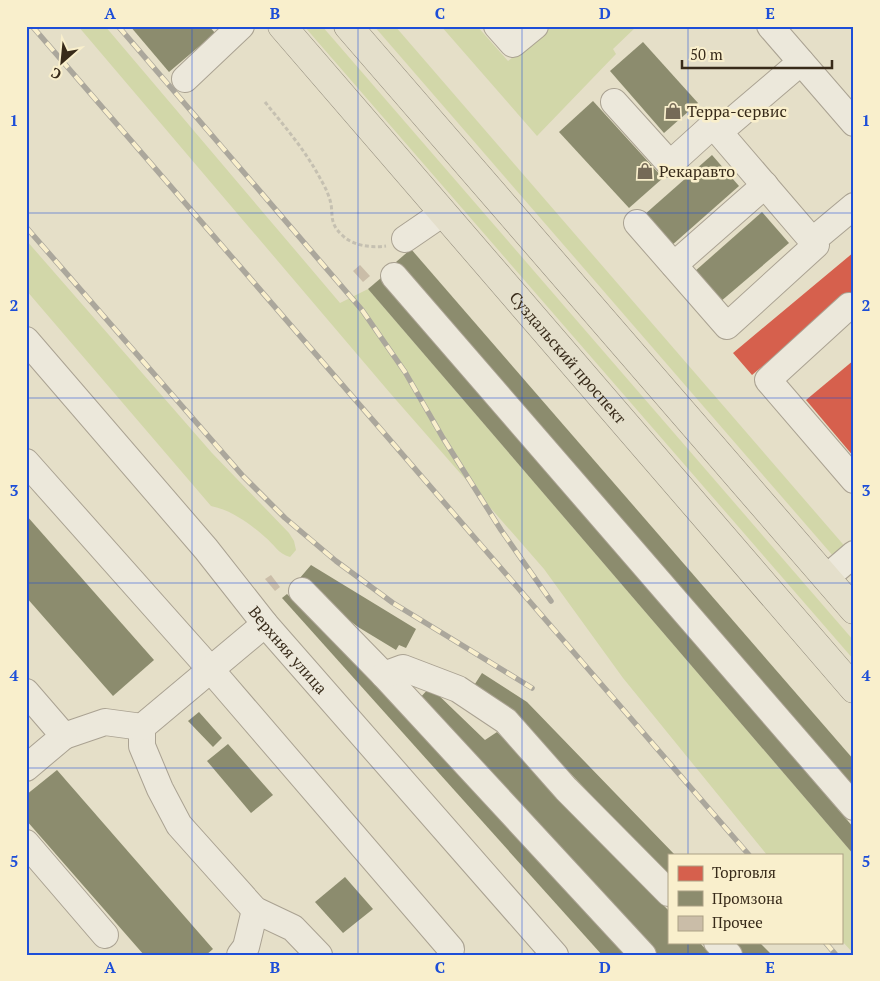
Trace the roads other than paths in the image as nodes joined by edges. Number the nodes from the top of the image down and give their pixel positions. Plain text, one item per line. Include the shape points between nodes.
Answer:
1 (282, 26) edge
2 (348, 26) edge
3 (497, 26) edge
4 (535, 26) edge
5 (770, 26) edge
6 (231, 30) edge
7 (801, 62) junction
8 (185, 79) dead end
9 (614, 102) dead end
10 (854, 123) edge
11 (719, 132) junction
12 (765, 186) junction
13 (854, 206) edge
14 (443, 213) junction
15 (637, 223) dead end
16 (405, 239) road end
17 (812, 241) junction
18 (674, 265) junction
19 (394, 276) dead end
20 (849, 306) dead end
21 (26, 340) edge
22 (26, 462) edge
23 (854, 480) edge
24 (854, 554) edge
25 (826, 578) junction
26 (302, 591) dead end
27 (854, 610) edge
28 (265, 624) junction
29 (211, 670) junction
30 (384, 674) junction
31 (854, 689) edge
32 (26, 692) edge
33 (142, 727) junction
34 (64, 736) junction
35 (26, 768) edge
36 (854, 807) edge
37 (26, 843) edge
38 (668, 892) edge
39 (255, 910) junction
40 (105, 935) dead end
41 (719, 944) edge
42 (452, 949) dead end
43 (240, 955) edge
44 (320, 955) edge
45 (555, 955) edge
46 (643, 955) edge
47 (729, 955) edge

1 - 14 main road, Суздальский проспект
2 - 25 main road
3 - 4 street via 513,44
5 - 7 street
6 - 8 street
7 - 10 street
7 - 11 street
9 - 11 street via 670,164 713,125
11 - 12 street
12 - 17 street
12 - 18 street
13 - 17 street
14 - 16 street
14 - 31 main road, Суздальский проспект
15 - 18 street
17 - 18 street via 816,246 727,326
19 - 36 street
20 - 23 street via 768,380
21 - 28 street, Верхняя улица via 206,549
22 - 29 street
24 - 25 street
25 - 27 main road
26 - 30 street
28 - 29 street
28 - 45 street, Верхняя улица
29 - 33 street
29 - 42 street
30 - 38 street via 403,668 458,689 506,721 566,789
30 - 46 street
32 - 34 street
33 - 34 street via 105,722
33 - 39 street via 142,746 179,825
34 - 35 street
37 - 40 street
39 - 43 street via 246,946
39 - 44 street via 293,928
41 - 47 street

